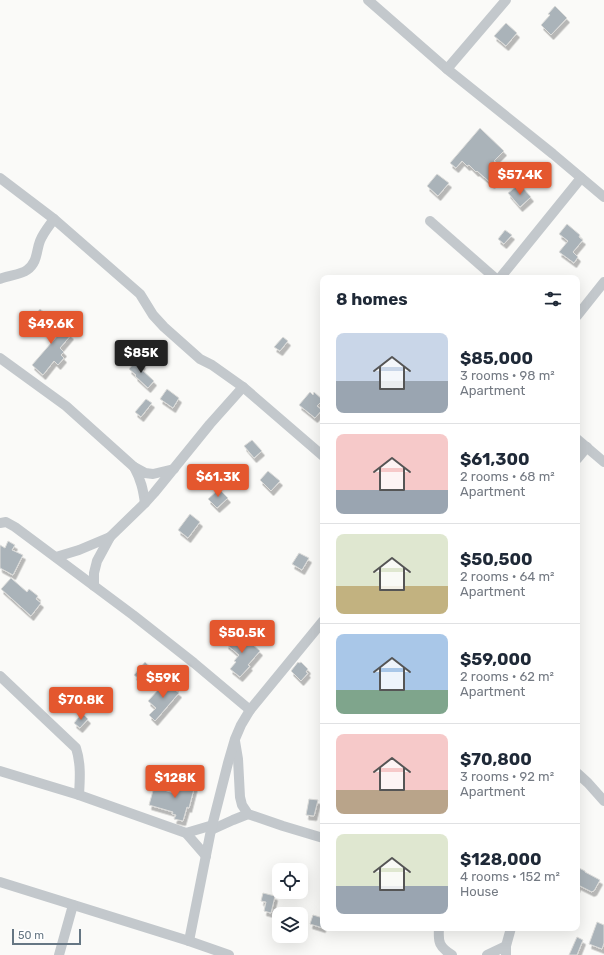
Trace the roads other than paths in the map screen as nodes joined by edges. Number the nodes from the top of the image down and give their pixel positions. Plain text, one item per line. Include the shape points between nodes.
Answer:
1 (368, 0) edge
2 (506, 0) edge
3 (447, 69) junction
4 (0, 178) edge
5 (582, 178) junction
6 (604, 197) edge
7 (54, 220) junction
8 (430, 221) dead end
9 (491, 275) edge
10 (502, 275) edge
11 (0, 279) edge
12 (602, 289) edge
13 (580, 313) edge
14 (0, 358) edge
15 (243, 387) junction
16 (580, 441) edge
17 (587, 447) junction
18 (320, 453) edge
19 (580, 455) edge
20 (604, 462) edge
21 (134, 468) junction
22 (174, 469) junction
23 (145, 503) junction
24 (0, 523) edge
25 (110, 537) junction
26 (56, 557) junction
27 (94, 586) junction
28 (320, 625) edge
29 (0, 676) edge
30 (250, 710) junction
31 (235, 739) junction
32 (0, 771) edge
33 (580, 776) edge
34 (79, 795) junction
35 (604, 801) edge
36 (248, 814) junction
37 (212, 827) junction
38 (186, 833) junction
39 (320, 837) edge
40 (206, 856) junction
41 (0, 882) edge
42 (73, 905) junction
43 (439, 931) edge
44 (510, 931) edge
45 (189, 941) junction
46 (506, 951) edge
47 (59, 955) edge
48 (229, 955) edge
49 (452, 955) edge
50 (487, 955) edge

1 - 3 street
2 - 3 street
3 - 5 street
4 - 7 street
5 - 6 street
5 - 10 street
7 - 11 street via 42,236 33,264 27,270
7 - 15 street via 140,294 164,327 200,359
8 - 9 street
12 - 13 street
14 - 21 street via 66,406
15 - 18 street
15 - 22 street
16 - 17 street
17 - 19 street
17 - 20 street
21 - 22 street via 153,474
21 - 23 street via 143,487
22 - 23 street
23 - 25 street
24 - 26 street via 6,522 15,526
25 - 26 street
25 - 27 street via 97,561
26 - 27 street
27 - 30 street
28 - 30 street
29 - 34 street via 76,748 80,766
30 - 31 street
31 - 36 street via 240,797
31 - 37 street
32 - 34 street
33 - 35 street
34 - 38 street
36 - 37 street
36 - 39 street
37 - 38 street
37 - 40 street
38 - 40 street
40 - 45 street
41 - 42 street
42 - 45 street
42 - 47 street
43 - 49 street via 441,947
44 - 46 street
45 - 48 street
46 - 50 street

